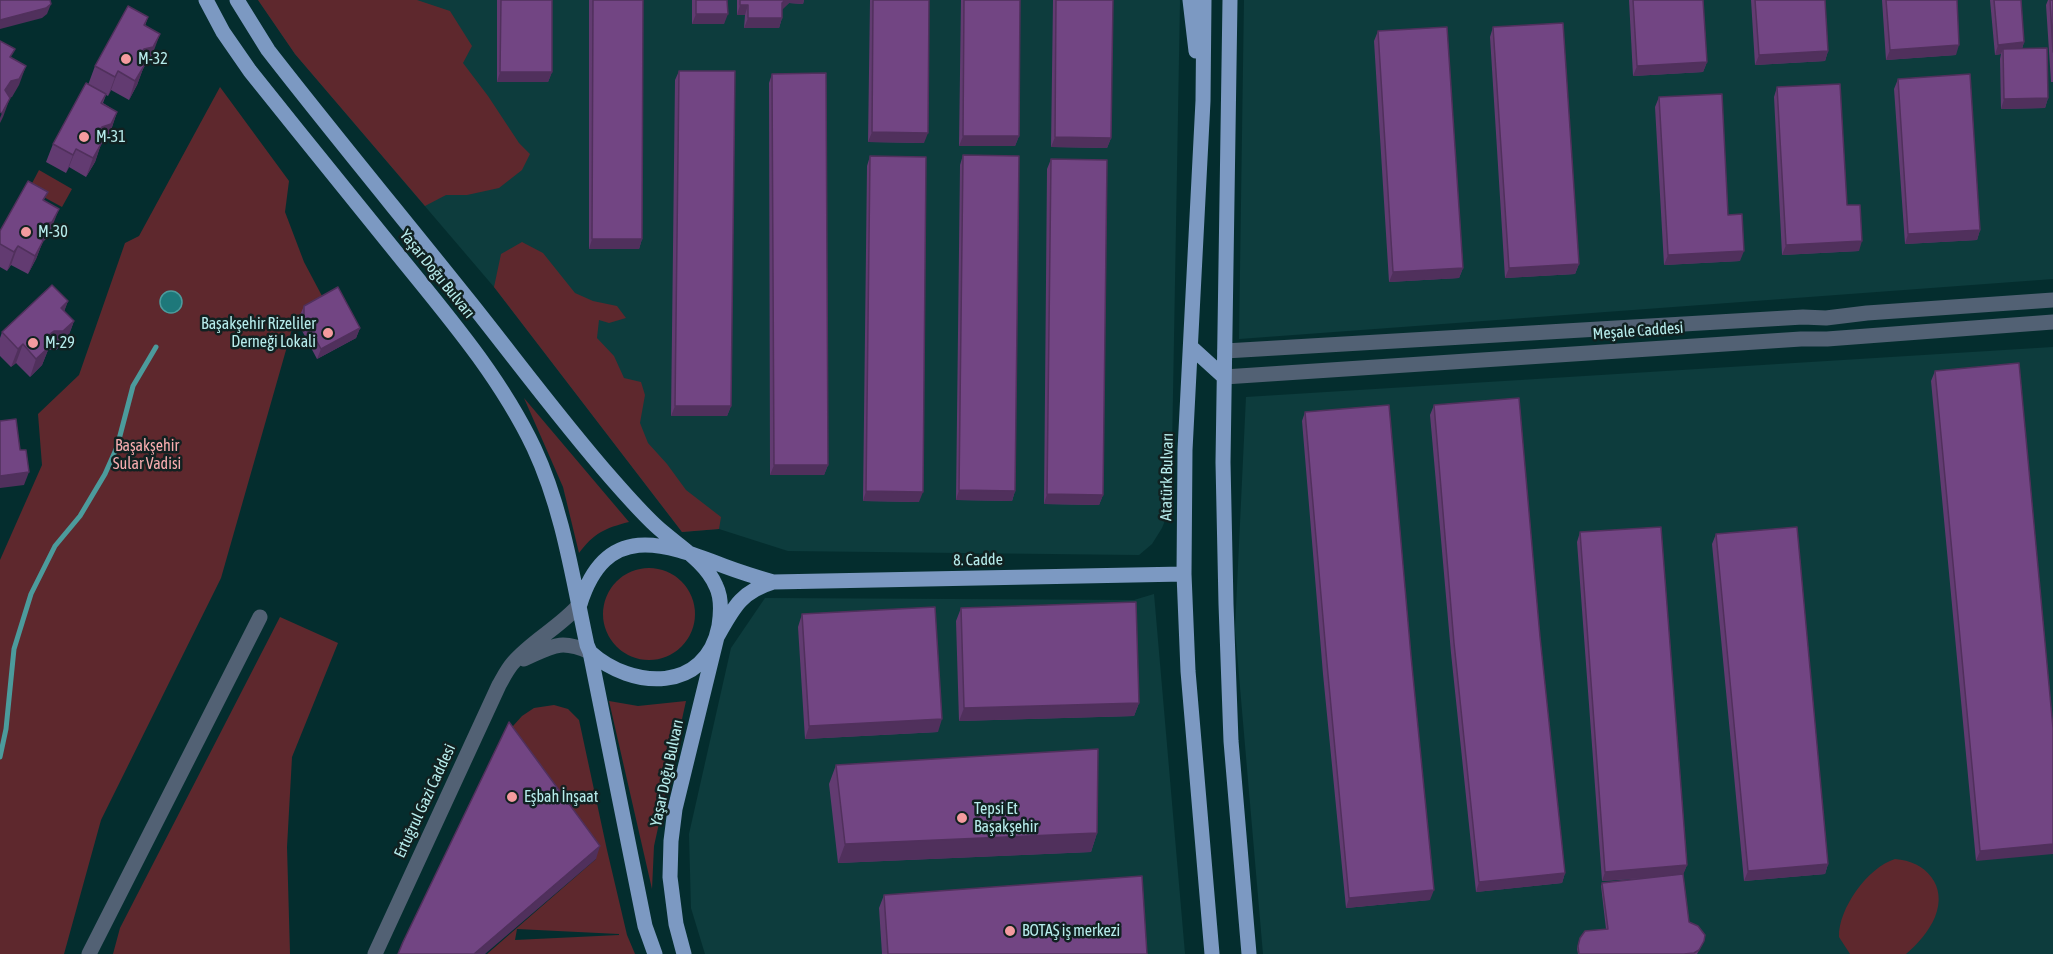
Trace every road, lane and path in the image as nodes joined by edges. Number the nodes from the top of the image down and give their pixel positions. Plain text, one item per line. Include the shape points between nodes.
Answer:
1 (206, 0) edge
2 (237, 0) edge
3 (1190, 0) edge
4 (1204, 0) edge
5 (1230, 0) edge
6 (1235, 0) edge
7 (1230, 34) junction
8 (1203, 101) junction
9 (2053, 300) edge
10 (2053, 322) edge
11 (1191, 347) junction
12 (1225, 351) junction
13 (1224, 376) junction
14 (683, 550) junction
15 (1184, 574) junction
16 (773, 582) junction
17 (580, 604) junction
18 (260, 617) dead end
19 (717, 637) junction
20 (590, 652) junction
21 (511, 665) junction
22 (89, 954) edge
23 (375, 954) edge
24 (655, 954) edge
25 (684, 954) edge
26 (1212, 954) edge
27 (1249, 954) edge

1 - 17 main road, Yaşar Doğu Bulvarı via 250,71 470,344 508,398 535,450 552,498
2 - 14 main road, Yaşar Doğu Bulvarı via 268,50 560,415 654,525
3 - 8 main road
4 - 8 main road, Atatürk Bulvarı
5 - 7 main road
6 - 7 main road
7 - 12 main road
8 - 11 main road, Atatürk Bulvarı
9 - 12 street, Meşale Caddesi via 1826,318
10 - 13 street, Meşale Caddesi
11 - 13 main road
11 - 15 main road, Atatürk Bulvarı
12 - 13 main road
13 - 27 main road via 1231,741
14 - 16 main road
14 - 17 main road via 654,544 619,549 597,568
14 - 19 main road, Yaşar Doğu Bulvarı via 702,565 717,587 721,615
15 - 16 main road, 8. Cadde
15 - 26 main road, Atatürk Bulvarı via 1188,671
16 - 19 main road, Yaşar Doğu Bulvarı via 748,593 730,613
17 - 20 main road, Yaşar Doğu Bulvarı
17 - 21 street, Ertuğrul Gazi Caddesi
18 - 22 street
19 - 20 main road, Yaşar Doğu Bulvarı via 694,668 668,678 632,676 608,666
19 - 25 main road, Yaşar Doğu Bulvarı via 675,809 671,841 670,877
20 - 21 street via 563,643
20 - 24 main road, Yaşar Doğu Bulvarı via 645,926
21 - 23 street, Ertuğrul Gazi Caddesi

